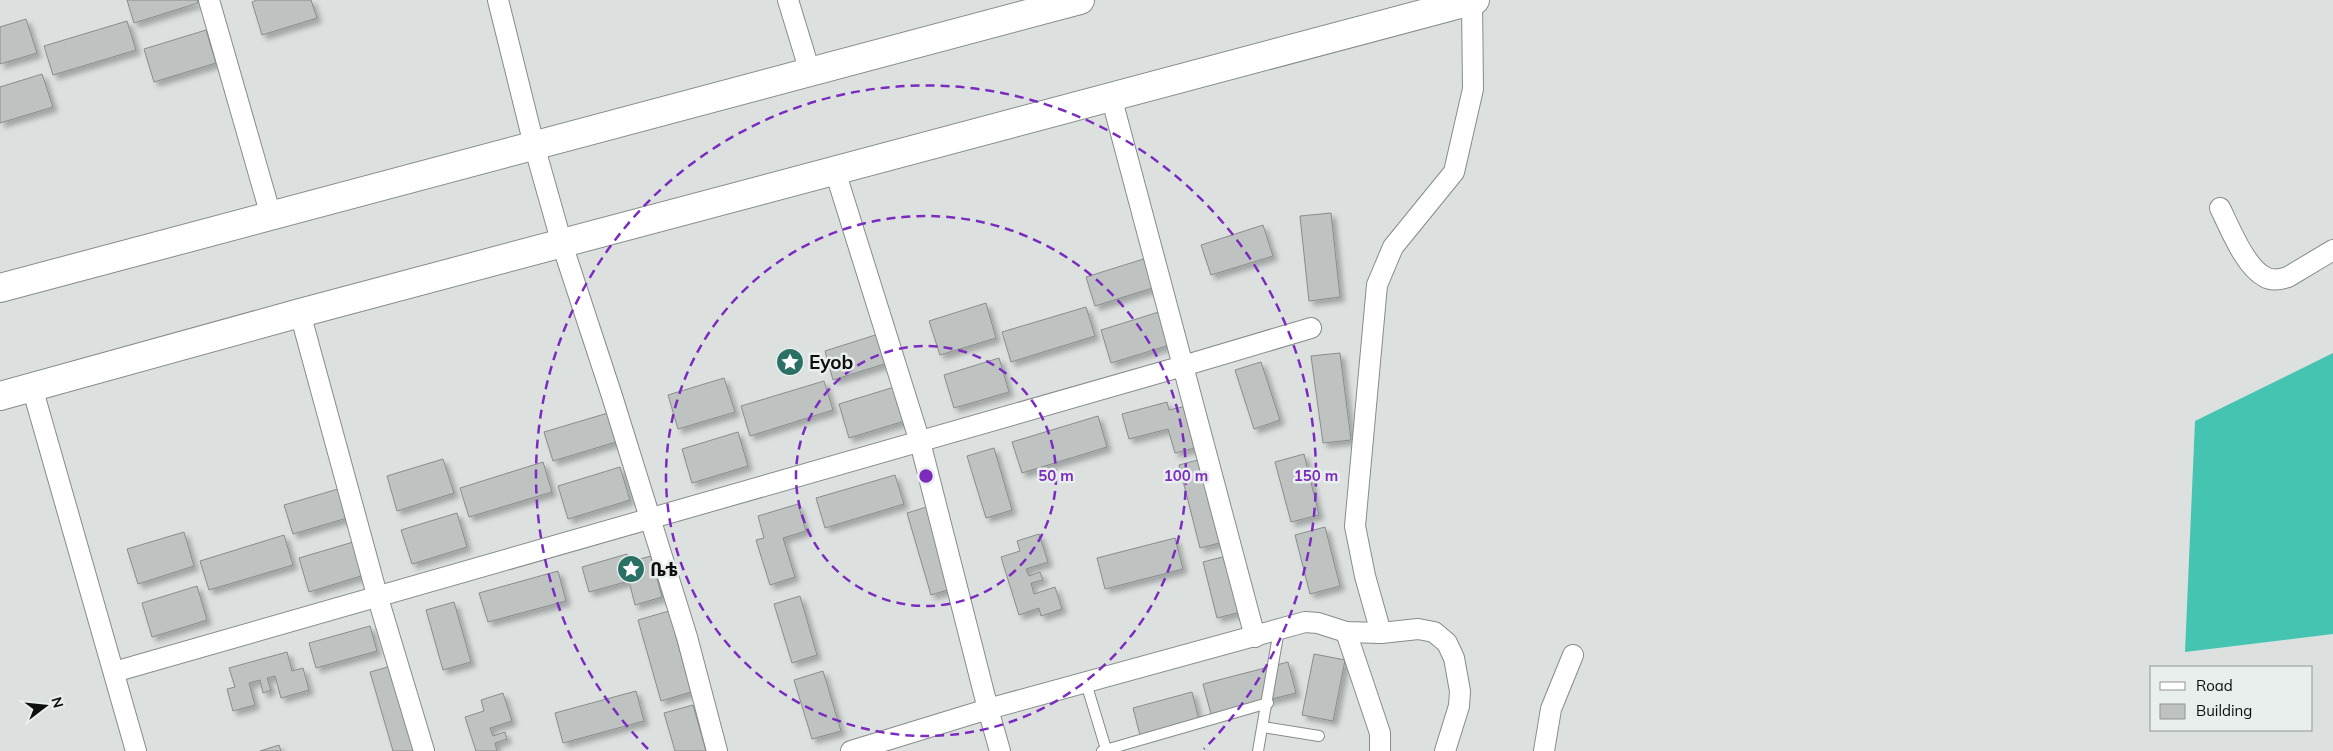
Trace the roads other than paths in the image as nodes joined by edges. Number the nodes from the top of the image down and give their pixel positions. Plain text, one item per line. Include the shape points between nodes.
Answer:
1 (209, 0) edge
2 (498, 0) edge
3 (788, 0) edge
4 (1080, 0) edge
5 (1474, 0) edge
6 (810, 72) junction
7 (1111, 96) junction
8 (534, 145) junction
9 (835, 171) junction
10 (2220, 208) dead end
11 (271, 216) junction
12 (562, 244) junction
13 (2333, 250) edge
14 (0, 288) edge
15 (300, 313) junction
16 (1311, 328) dead end
17 (1183, 366) junction
18 (32, 387) junction
19 (0, 396) edge
20 (920, 442) junction
21 (650, 518) junction
22 (377, 595) junction
23 (1279, 630) junction
24 (1346, 632) junction
25 (1380, 633) junction
26 (1255, 637) junction
27 (1573, 655) dead end
28 (114, 672) junction
29 (1086, 683) junction
30 (1268, 703) junction
31 (988, 709) junction
32 (1263, 728) junction
33 (1319, 736) dead end
34 (1104, 750) edge
35 (136, 751) edge
36 (424, 751) edge
37 (717, 751) edge
38 (850, 751) edge
39 (1000, 751) edge
40 (1258, 751) edge
41 (1380, 751) edge
42 (1445, 751) edge
43 (1544, 751) edge

1 - 11 street
2 - 8 street
3 - 6 street
4 - 6 highway
5 - 7 highway
5 - 25 street via 1473,89 1454,172 1393,247 1377,285 1355,526
6 - 8 highway
7 - 9 highway
7 - 17 street
8 - 11 highway
8 - 12 street
9 - 12 highway
9 - 20 street
10 - 13 street via 2249,263 2266,278 2288,277
11 - 14 highway
12 - 15 highway
12 - 21 street
15 - 18 highway
15 - 22 street
16 - 17 street
17 - 20 street
17 - 26 street
18 - 19 highway
18 - 28 street
20 - 21 street
20 - 31 street
21 - 22 street
21 - 37 street
22 - 28 street
22 - 36 street
23 - 24 street via 1305,622
23 - 26 street
23 - 30 lane
24 - 25 street
24 - 41 street via 1380,733
25 - 42 street via 1418,629 1434,632 1447,643 1454,658 1460,691 1459,706
26 - 29 street
27 - 43 street via 1551,709
28 - 35 street
29 - 31 street
29 - 34 lane
30 - 32 lane
30 - 34 lane
31 - 38 street
31 - 39 street
32 - 33 lane
32 - 40 lane

